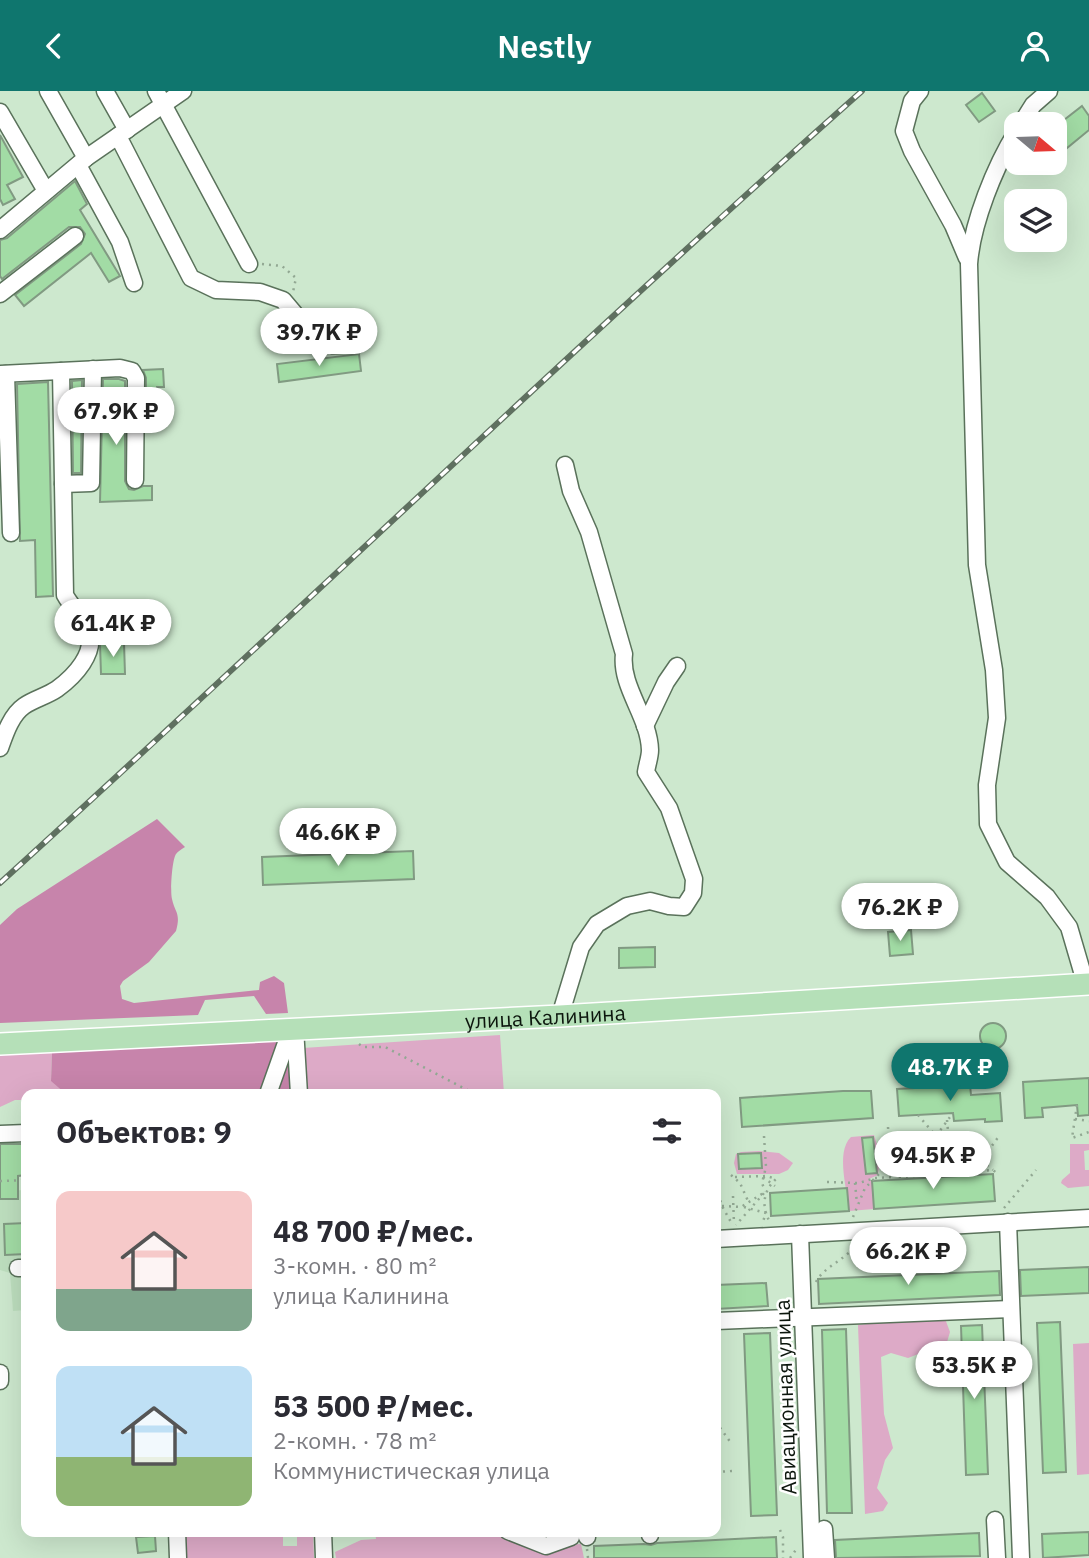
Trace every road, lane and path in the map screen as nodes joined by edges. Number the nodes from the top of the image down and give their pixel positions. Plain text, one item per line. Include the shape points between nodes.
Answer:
1 (48, 91) edge
2 (105, 91) edge
3 (183, 91) edge
4 (920, 91) edge
5 (1049, 91) edge
6 (160, 98) edge
7 (0, 112) edge
8 (1029, 112) edge
9 (123, 133) junction
10 (1004, 151) edge
11 (82, 161) junction
12 (46, 191) junction
13 (2, 225) edge
14 (75, 236) dead end
15 (249, 264) joint
16 (969, 264) junction
17 (134, 283) dead end
18 (0, 294) edge
19 (283, 300) junction
20 (358, 344) dead end
21 (93, 369) junction
22 (61, 371) junction
23 (3, 374) edge
24 (565, 465) dead end
25 (135, 480) dead end
26 (63, 484) junction
27 (11, 533) dead end
28 (677, 666) dead end
29 (645, 726) junction
30 (0, 748) edge
31 (1088, 984) edge
32 (560, 1016) junction
33 (293, 1029) junction
34 (358, 1042) dead end
35 (0, 1044) edge
36 (270, 1089) edge
37 (299, 1089) edge
38 (465, 1089) edge
39 (1077, 1105) dead end
40 (953, 1112) dead end
41 (918, 1115) dead end
42 (1074, 1118) junction
43 (947, 1120) junction
44 (1089, 1121) edge
45 (888, 1127) dead end
46 (1089, 1132) edge
47 (21, 1133) edge
48 (0, 1134) edge
49 (764, 1136) dead end
50 (999, 1136) dead end
51 (886, 1161) junction
52 (981, 1161) junction
53 (993, 1170) junction
54 (1036, 1170) dead end
55 (964, 1173) junction
56 (999, 1175) dead end
57 (763, 1177) junction
58 (900, 1177) junction
59 (874, 1179) junction
60 (21, 1180) edge
61 (0, 1181) edge
62 (827, 1182) dead end
63 (855, 1183) junction
64 (773, 1185) junction
65 (855, 1189) junction
66 (765, 1192) junction
67 (733, 1196) dead end
68 (861, 1197) junction
69 (721, 1203) edge
70 (749, 1203) junction
71 (858, 1205) junction
72 (722, 1206) junction
73 (733, 1207) junction
74 (741, 1207) junction
75 (751, 1207) junction
76 (766, 1213) junction
77 (1004, 1217) junction
78 (1089, 1218) edge
79 (851, 1221) dead end
80 (773, 1225) dead end
81 (762, 1226) dead end
82 (734, 1227) junction
83 (866, 1230) junction
84 (800, 1234) junction
85 (721, 1239) edge
86 (813, 1288) dead end
87 (1011, 1309) junction
88 (803, 1317) junction
89 (721, 1321) edge
90 (0, 1373) edge
91 (0, 1381) edge
92 (721, 1430) edge
93 (730, 1443) dead end
94 (732, 1471) dead end
95 (721, 1472) edge
96 (995, 1520) dead end
97 (824, 1529) dead end
98 (779, 1531) dead end
99 (177, 1537) edge
100 (323, 1537) edge
101 (523, 1537) edge
102 (575, 1537) edge
103 (178, 1558) edge
104 (324, 1558) edge
105 (783, 1558) edge
106 (812, 1558) edge
107 (826, 1558) edge
108 (997, 1558) edge
109 (1021, 1558) edge

1 - 11 street
2 - 9 street
3 - 6 street
4 - 16 street via 912,101 904,131
5 - 8 street
6 - 9 street
6 - 15 street
7 - 12 street
9 - 11 street
9 - 19 street via 191,278 216,290 260,292
10 - 16 street via 971,244
11 - 12 street
11 - 17 street
12 - 13 street
14 - 18 street
15 - 19 path via 282,266 296,278 292,294
16 - 31 street via 977,565 995,670 997,718 987,785 988,824 1007,862 1047,897 1069,927
19 - 20 street via 316,339 332,345
21 - 22 street
21 - 25 street via 120,368 132,371 136,378
21 - 26 street via 91,482
22 - 23 street
22 - 26 street
23 - 27 street
24 - 29 street via 589,532 629,687
26 - 30 street via 65,595 88,628 92,644 85,661 58,688 22,707
28 - 29 street
29 - 32 street via 650,750 646,772 668,808 694,879 693,893 684,907 650,901 627,906 597,924 581,947
31 - 32 main road, улица Калинина
32 - 33 main road, улица Калинина
33 - 35 main road, улица Калинина
33 - 36 street
33 - 37 street
34 - 38 path via 363,1047 385,1047
39 - 42 path
40 - 43 path
41 - 43 path via 936,1136
42 - 44 path
42 - 46 path via 1072,1138
43 - 52 path via 948,1131
45 - 51 path
47 - 48 street
49 - 57 path
50 - 52 path
51 - 58 path via 890,1171
51 - 59 path
52 - 53 path
52 - 55 path
53 - 55 path
53 - 56 path
54 - 77 path
55 - 58 path
57 - 64 path
57 - 64 path via 774,1177
57 - 66 path
57 - 70 path via 733,1176
58 - 59 path
59 - 63 path
59 - 68 path
60 - 61 path
62 - 63 path
63 - 65 path
64 - 66 path
65 - 68 path
65 - 71 path
66 - 70 path
66 - 75 path
66 - 76 path
67 - 73 path
68 - 71 path
69 - 72 path
70 - 74 path
70 - 75 path
71 - 79 path
72 - 73 path
72 - 82 path
73 - 74 path
73 - 82 path
74 - 75 path
75 - 76 path
75 - 82 path
76 - 80 path
76 - 81 path
77 - 78 street
77 - 83 street
77 - 87 street
83 - 84 street
83 - 86 path via 850,1254 819,1276
84 - 85 street
84 - 88 street, Авиационная улица
87 - 88 street
87 - 109 street
88 - 89 street
88 - 106 street, Авиационная улица
90 - 91 street
92 - 93 path
94 - 95 path
96 - 108 street
97 - 107 street
98 - 105 path
99 - 103 street
100 - 104 street
101 - 102 street via 546,1546

